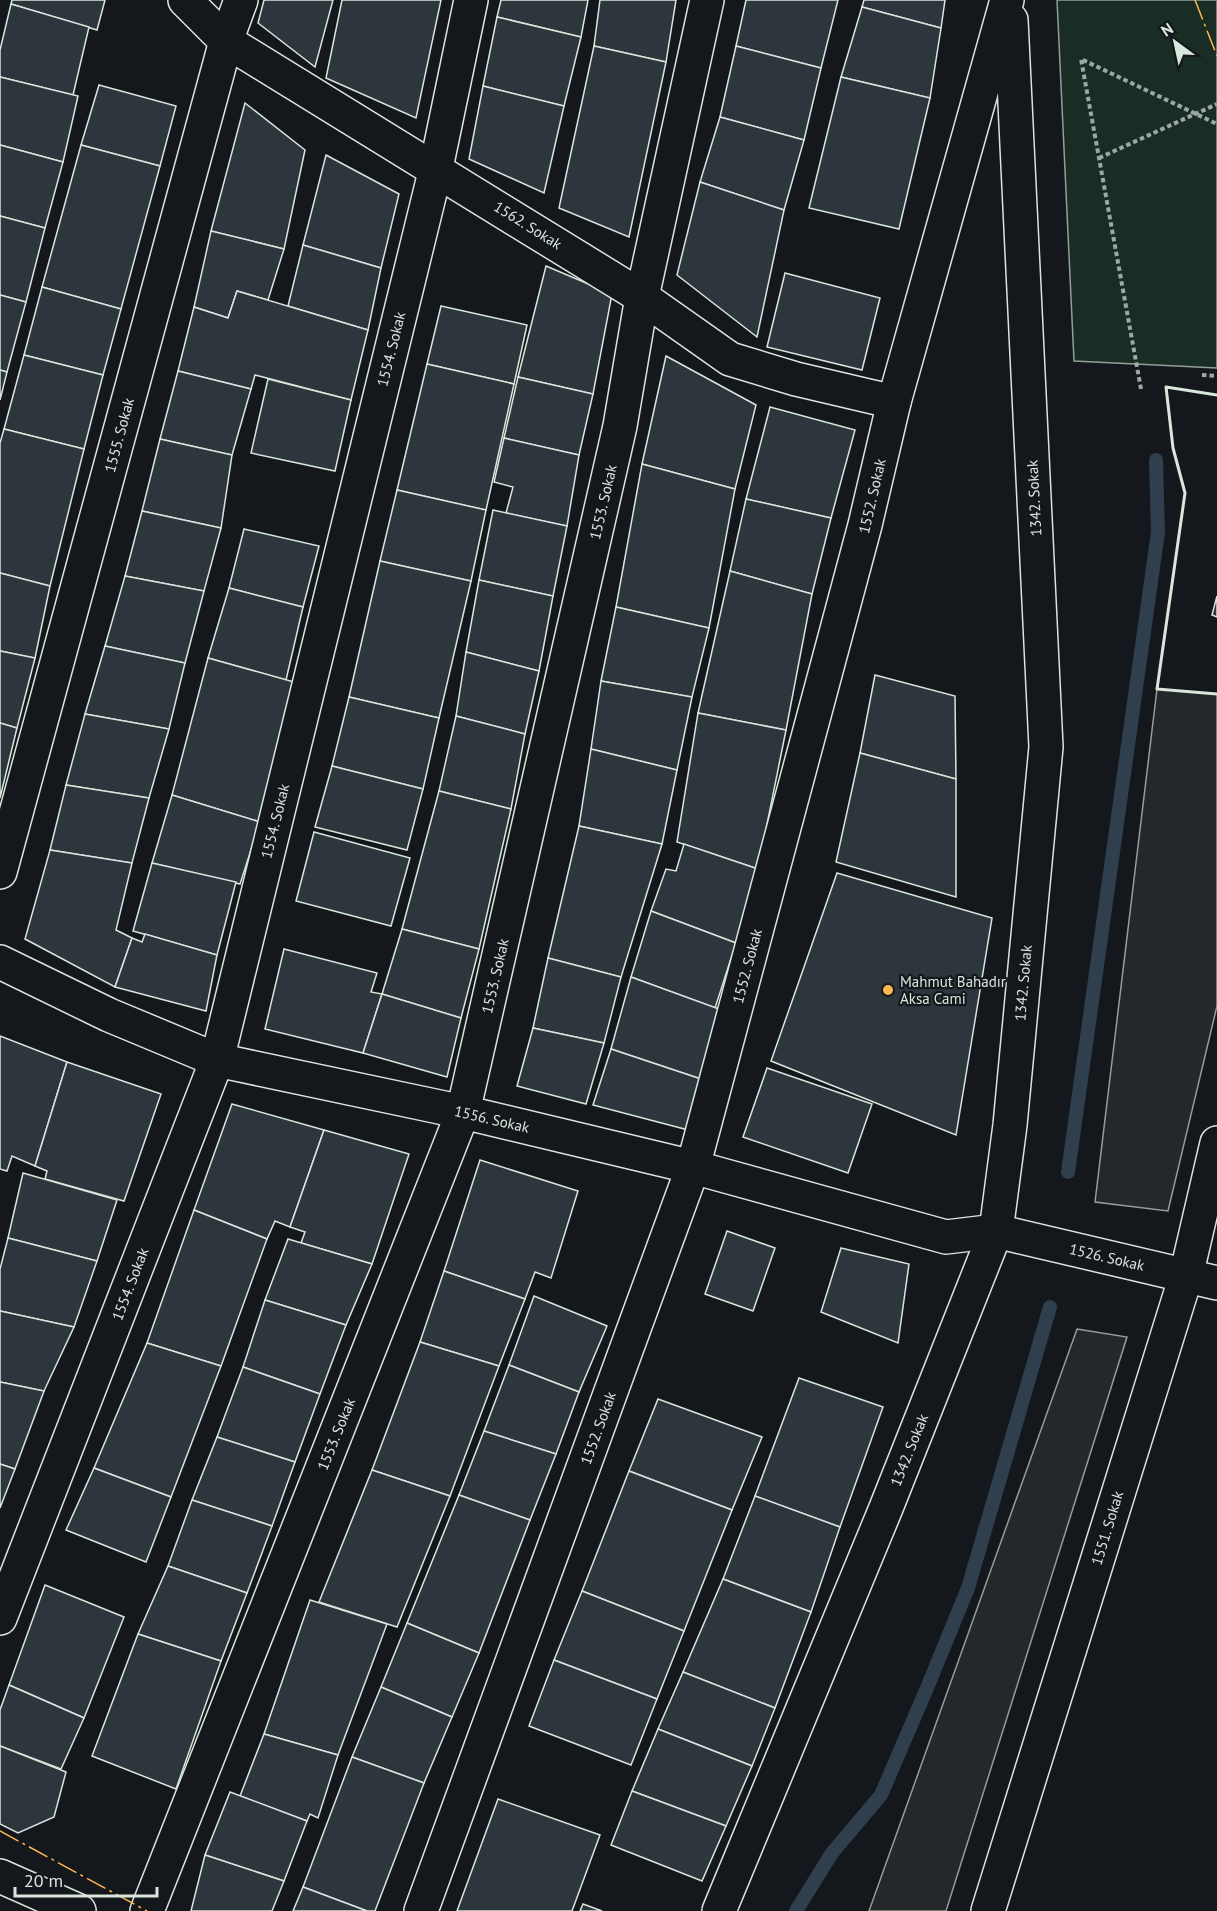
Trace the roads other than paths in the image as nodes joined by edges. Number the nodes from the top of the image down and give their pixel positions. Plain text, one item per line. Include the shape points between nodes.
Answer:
1 (185, 0) edge
2 (241, 0) edge
3 (471, 0) edge
4 (707, 0) edge
5 (1008, 0) edge
6 (226, 41) junction
7 (436, 168) junction
8 (642, 297) junction
9 (894, 402) junction
10 (0, 872) edge
11 (0, 962) edge
12 (217, 1060) junction
13 (463, 1112) junction
14 (1217, 1143) edge
15 (693, 1167) junction
16 (996, 1231) junction
17 (1202, 1280) edge
18 (0, 1618) edge
19 (0, 1876) edge
20 (79, 1911) edge
21 (147, 1911) edge
22 (421, 1911) edge
23 (719, 1911) edge
24 (988, 1911) edge

1 - 6 street, 1562. Sokak
2 - 6 street, 1555. Sokak
3 - 7 street, 1554. Sokak
4 - 8 street, 1553. Sokak
5 - 9 street, 1552. Sokak
5 - 16 street, 1342. Sokak via 1046,747 1010,1125
6 - 7 street, 1562. Sokak
6 - 10 street, 1555. Sokak
7 - 8 street, 1562. Sokak
7 - 12 street, 1554. Sokak
8 - 9 street, 1562. Sokak via 729,359
8 - 13 street, 1553. Sokak via 620,426
9 - 15 street, 1552. Sokak via 862,536
11 - 12 street, 1556. Sokak via 109,1015
12 - 13 street, 1556. Sokak
12 - 18 street, 1554. Sokak
13 - 15 street, 1556. Sokak
13 - 21 street, 1553. Sokak
14 - 17 street, 1551. Sokak
15 - 16 street, 1556. Sokak via 946,1237
15 - 22 street, 1552. Sokak
16 - 17 street, 1526. Sokak
16 - 23 street, 1342. Sokak
17 - 24 street, 1551. Sokak
19 - 20 street

